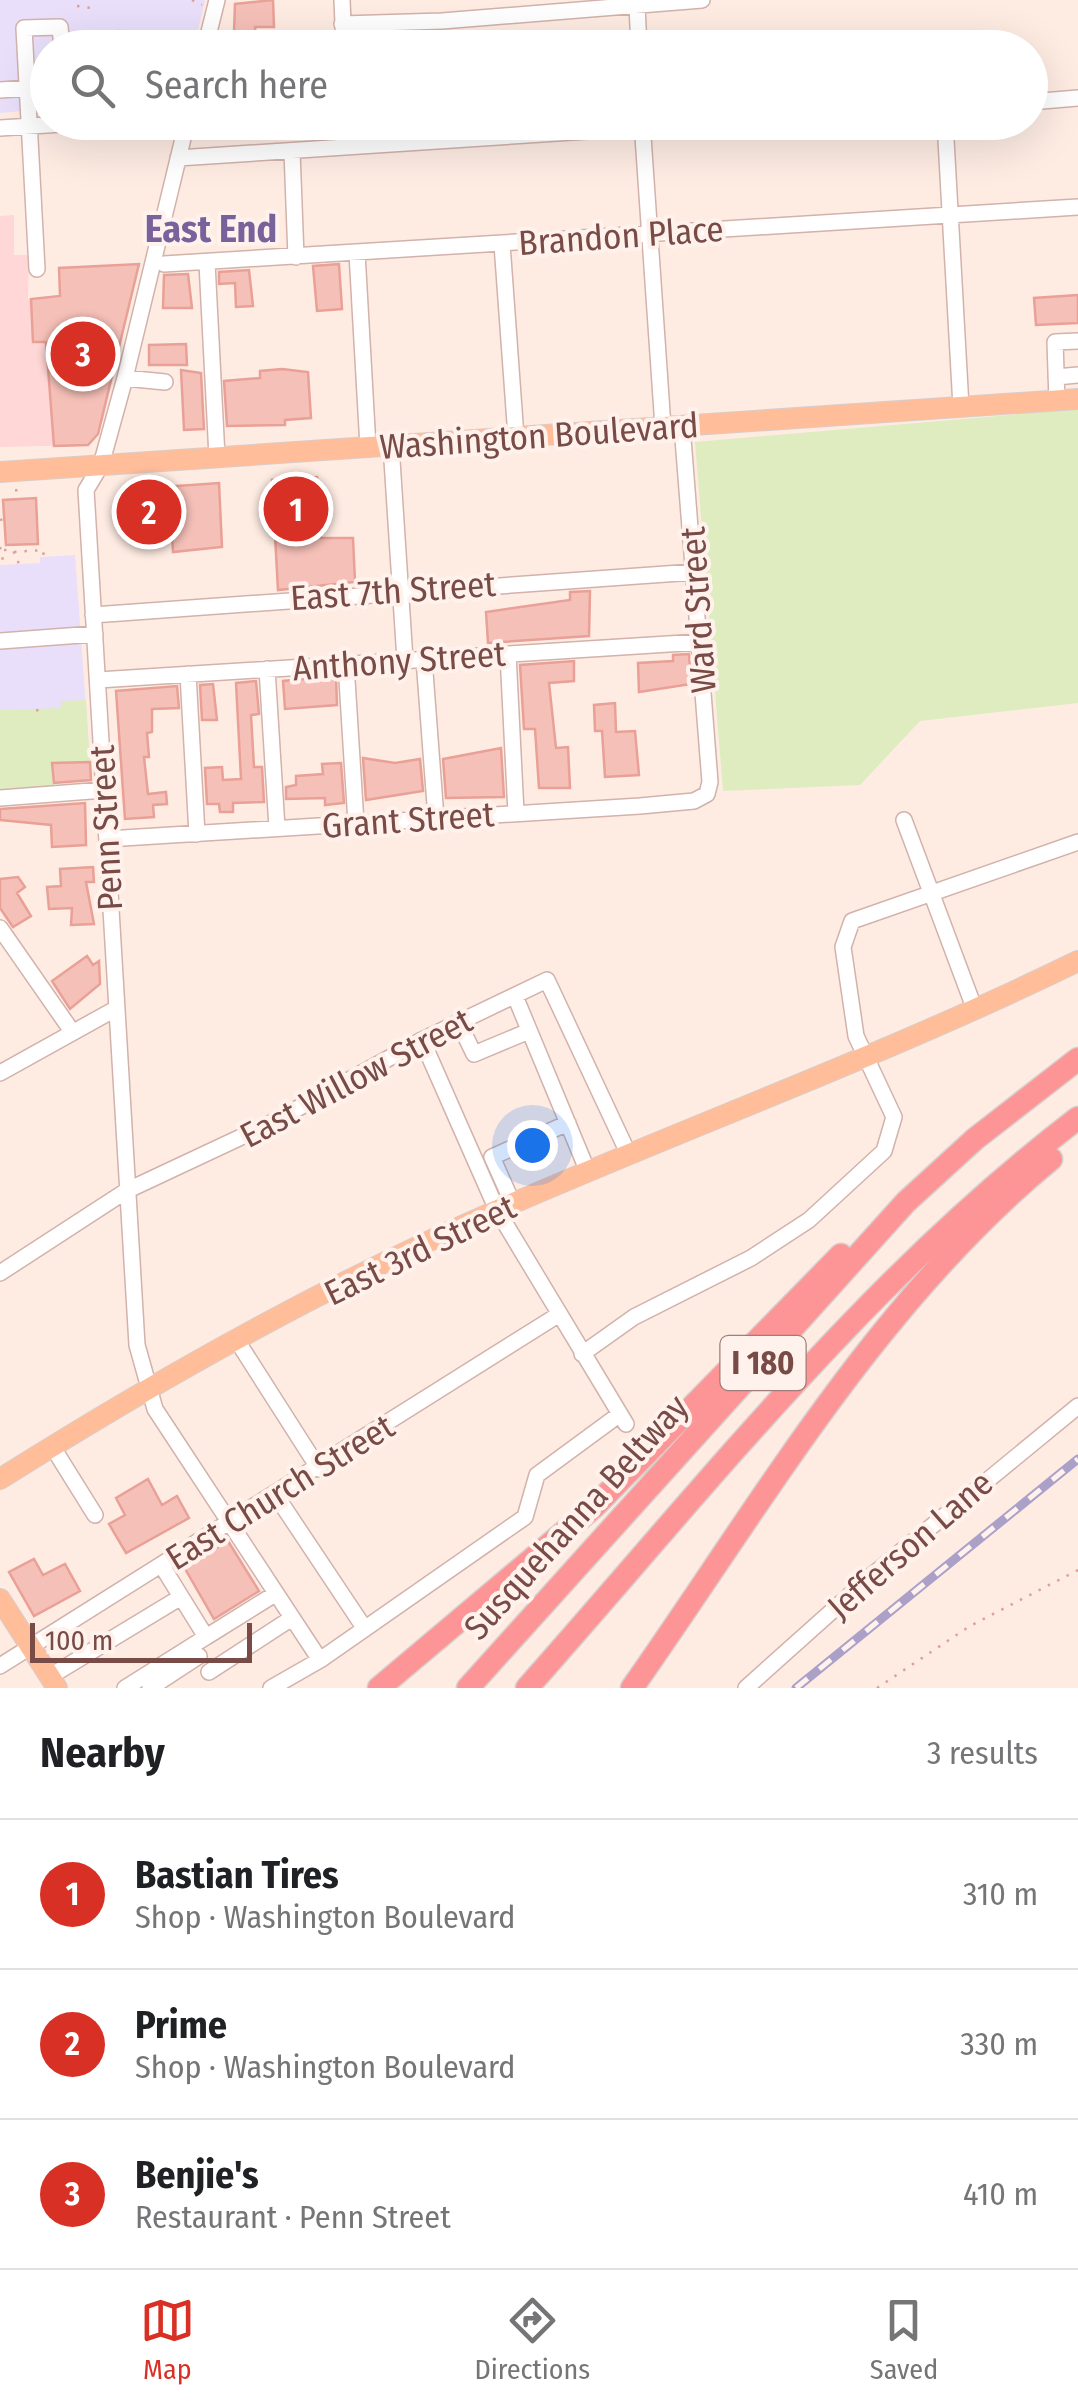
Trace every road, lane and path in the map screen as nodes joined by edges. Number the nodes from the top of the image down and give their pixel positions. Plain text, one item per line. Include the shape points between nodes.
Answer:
1 (192, 0) edge
2 (342, 0) edge
3 (702, 0) edge
4 (212, 3) edge
5 (636, 5) junction
6 (76, 6) dead end
7 (91, 8) dead end
8 (342, 24) junction
9 (60, 30) edge
10 (208, 30) edge
11 (342, 30) edge
12 (638, 30) edge
13 (0, 90) edge
14 (29, 94) junction
15 (1078, 98) edge
16 (1048, 100) edge
17 (26, 126) junction
18 (30, 126) edge
19 (0, 128) edge
20 (182, 140) edge
21 (350, 140) edge
22 (452, 140) edge
23 (644, 140) edge
24 (946, 140) edge
25 (350, 148) junction
26 (292, 152) junction
27 (178, 158) junction
28 (1078, 206) edge
29 (949, 214) junction
30 (652, 234) junction
31 (502, 244) junction
32 (357, 253) junction
33 (296, 257) junction
34 (207, 263) junction
35 (164, 264) dead end
36 (1078, 341) edge
37 (1078, 376) edge
38 (1056, 377) junction
39 (125, 378) junction
40 (165, 382) dead end
41 (1068, 400) edge
42 (961, 408) junction
43 (673, 427) junction
44 (516, 437) junction
45 (391, 445) junction
46 (368, 447) junction
47 (217, 457) junction
48 (102, 465) junction
49 (0, 472) edge
50 (16, 487) dead end
51 (18, 500) dead end
52 (5, 548) edge
53 (14, 552) junction
54 (44, 556) dead end
55 (19, 564) dead end
56 (4, 565) dead end
57 (694, 572) junction
58 (400, 590) junction
59 (93, 615) junction
60 (95, 634) junction
61 (0, 641) edge
62 (700, 642) junction
63 (508, 654) junction
64 (424, 659) junction
65 (405, 660) junction
66 (346, 664) junction
67 (268, 670) junction
68 (188, 674) junction
69 (98, 680) junction
70 (104, 790) junction
71 (707, 794) joint
72 (0, 798) edge
73 (516, 814) junction
74 (436, 818) junction
75 (904, 820) dead end
76 (356, 823) junction
77 (276, 828) junction
78 (196, 834) junction
79 (107, 838) junction
80 (1078, 842) edge
81 (930, 891) junction
82 (0, 928) edge
83 (1078, 961) edge
84 (515, 996) junction
85 (117, 1008) junction
86 (975, 1010) junction
87 (459, 1023) junction
88 (71, 1030) junction
89 (529, 1031) junction
90 (422, 1040) junction
91 (868, 1055) junction
92 (1078, 1059) edge
93 (0, 1073) edge
94 (1078, 1118) edge
95 (568, 1124) junction
96 (1078, 1136) edge
97 (628, 1155) junction
98 (588, 1172) junction
99 (126, 1191) junction
100 (906, 1202) junction
101 (505, 1207) junction
102 (0, 1273) edge
103 (558, 1315) junction
104 (236, 1339) junction
105 (582, 1354) junction
106 (146, 1387) junction
107 (1078, 1406) edge
108 (52, 1446) junction
109 (319, 1469) junction
110 (0, 1479) edge
111 (276, 1494) junction
112 (95, 1514) dead end
113 (230, 1524) junction
114 (162, 1566) junction
115 (1078, 1570) edge
116 (275, 1594) junction
117 (181, 1597) junction
118 (0, 1599) edge
119 (292, 1618) junction
120 (365, 1629) junction
121 (199, 1646) junction
122 (30, 1647) junction
123 (320, 1660) junction
124 (0, 1666) edge
125 (209, 1672) junction
126 (53, 1682) edge
127 (126, 1688) edge
128 (150, 1688) edge
129 (218, 1688) edge
130 (271, 1688) edge
131 (379, 1688) edge
132 (468, 1688) edge
133 (528, 1688) edge
134 (632, 1688) edge
135 (746, 1688) edge
136 (877, 1688) edge

1 - 4 path
2 - 8 street
3 - 5 street
4 - 10 street
5 - 8 street
5 - 12 street
6 - 7 path
8 - 11 street
9 - 14 street via 24,28
13 - 14 street
14 - 17 street
15 - 16 street
17 - 17 street via 32,269 37,269
17 - 18 street
17 - 19 street
20 - 27 street, Penn Street
21 - 25 street
22 - 25 street
23 - 30 street, Ward Street
24 - 29 street
25 - 26 street
26 - 27 street
26 - 33 street
27 - 39 street, Penn Street
28 - 29 street, Brandon Place
29 - 30 street, Brandon Place
29 - 42 street
30 - 31 street, Brandon Place
30 - 43 street, Ward Street
31 - 32 street, Brandon Place
31 - 44 street
32 - 33 street, Brandon Place
32 - 46 street
33 - 34 street, Brandon Place
34 - 35 street, Brandon Place
34 - 47 street
36 - 38 street via 1054,342
37 - 38 street
38 - 41 street
39 - 40 street
39 - 48 street, Penn Street
41 - 42 main road, Washington Boulevard
42 - 43 main road, Washington Boulevard
43 - 44 main road, Washington Boulevard
43 - 57 street, Ward Street
44 - 45 main road, Washington Boulevard
45 - 46 main road, Washington Boulevard
45 - 58 street
46 - 47 main road, Washington Boulevard
47 - 48 main road, Washington Boulevard
48 - 49 main road, Washington Boulevard
48 - 59 street, Penn Street via 86,490
50 - 51 path
52 - 53 path
52 - 56 path
53 - 54 path via 43,550
53 - 55 path
57 - 58 street, East 7th Street
57 - 62 street, Ward Street
58 - 59 street, East 7th Street
58 - 65 street
59 - 60 street, Penn Street
60 - 61 street
60 - 69 street, Penn Street
62 - 63 street, Anthony Street
62 - 71 street, Ward Street
63 - 64 street, Anthony Street
63 - 73 street
64 - 65 street, Anthony Street
64 - 74 street
65 - 66 street, Anthony Street
66 - 67 street, Anthony Street
66 - 76 street
67 - 68 street, Anthony Street
67 - 77 street
68 - 69 street, Anthony Street
68 - 78 street
69 - 70 street, Penn Street
70 - 72 street
70 - 79 street, Penn Street
71 - 73 street, Grant Street via 694,801
73 - 74 street, Grant Street
74 - 76 street, Grant Street
75 - 81 street
76 - 77 street, Grant Street
77 - 78 street, Grant Street
78 - 79 street, Grant Street
79 - 85 street, Penn Street
80 - 81 street
81 - 86 street
81 - 91 street via 860,914 847,928 843,947 853,1021
82 - 88 street
83 - 86 main road, East 3rd Street
84 - 87 street, East Willow Street
84 - 89 street
84 - 97 street, East Willow Street via 547,980
85 - 88 street
85 - 99 street, Penn Street
86 - 91 main road, East 3rd Street
87 - 89 street via 474,1054
87 - 90 street, East Willow Street
88 - 93 street
89 - 95 street
90 - 99 street, East Willow Street via 271,1123
90 - 101 street
91 - 97 main road, East 3rd Street
91 - 105 street via 892,1105 887,1146 788,1235 634,1317
92 - 100 highway, Susquehanna Beltway / I 180
94 - 133 highway, I 180 via 974,1204 875,1300
95 - 98 street
95 - 101 street via 492,1157
96 - 134 highway via 966,1237 881,1336
97 - 98 main road, East 3rd Street
98 - 101 main road, East 3rd Street
99 - 102 street, East Willow Street
99 - 106 street, Penn Street
100 - 131 highway via 845,1252 595,1506
100 - 132 highway, Susquehanna Beltway / I 180
101 - 103 street
101 - 104 main road, East 3rd Street
103 - 105 street
103 - 109 street, East Church Street
104 - 106 main road, East 3rd Street
104 - 109 street
105 - 120 street via 623,1419 537,1475 524,1517
106 - 108 main road, East 3rd Street
106 - 113 street, Penn Street
107 - 135 street, Jefferson Lane via 898,1552
108 - 110 main road, East 3rd Street
108 - 112 street
109 - 111 street, East Church Street
111 - 113 street, East Church Street
111 - 120 street
113 - 114 street, East Church Street
113 - 116 street, Penn Street
114 - 117 street
114 - 122 street, East Church Street
115 - 136 path via 946,1640
116 - 119 street, Penn Street
116 - 121 street
117 - 121 street
117 - 126 street
118 - 122 main road
119 - 123 street, Penn Street
119 - 125 street
120 - 123 street
121 - 125 street
121 - 127 street
121 - 128 street
122 - 124 street, East Church Street
122 - 126 main road
123 - 130 street
125 - 129 street

